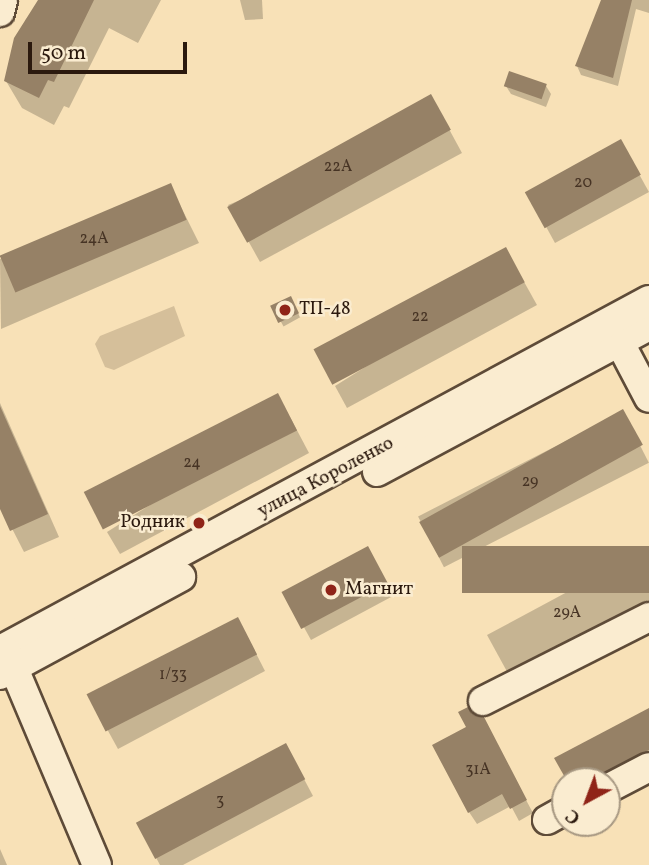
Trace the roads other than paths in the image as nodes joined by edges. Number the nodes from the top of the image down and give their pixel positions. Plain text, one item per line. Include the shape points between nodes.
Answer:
1 (4, 0) edge
2 (0, 12) edge
3 (649, 300) edge
4 (649, 326) edge
5 (614, 332) junction
6 (649, 398) edge
7 (649, 617) edge
8 (4, 656) edge
9 (483, 701) dead end
10 (649, 767) edge
11 (621, 782) edge
12 (97, 865) edge

1 - 2 street
3 - 5 street, улица Короленко
4 - 5 street, улица Короленко
5 - 6 street
5 - 8 street, улица Короленко
7 - 9 street
8 - 12 street
10 - 11 street

